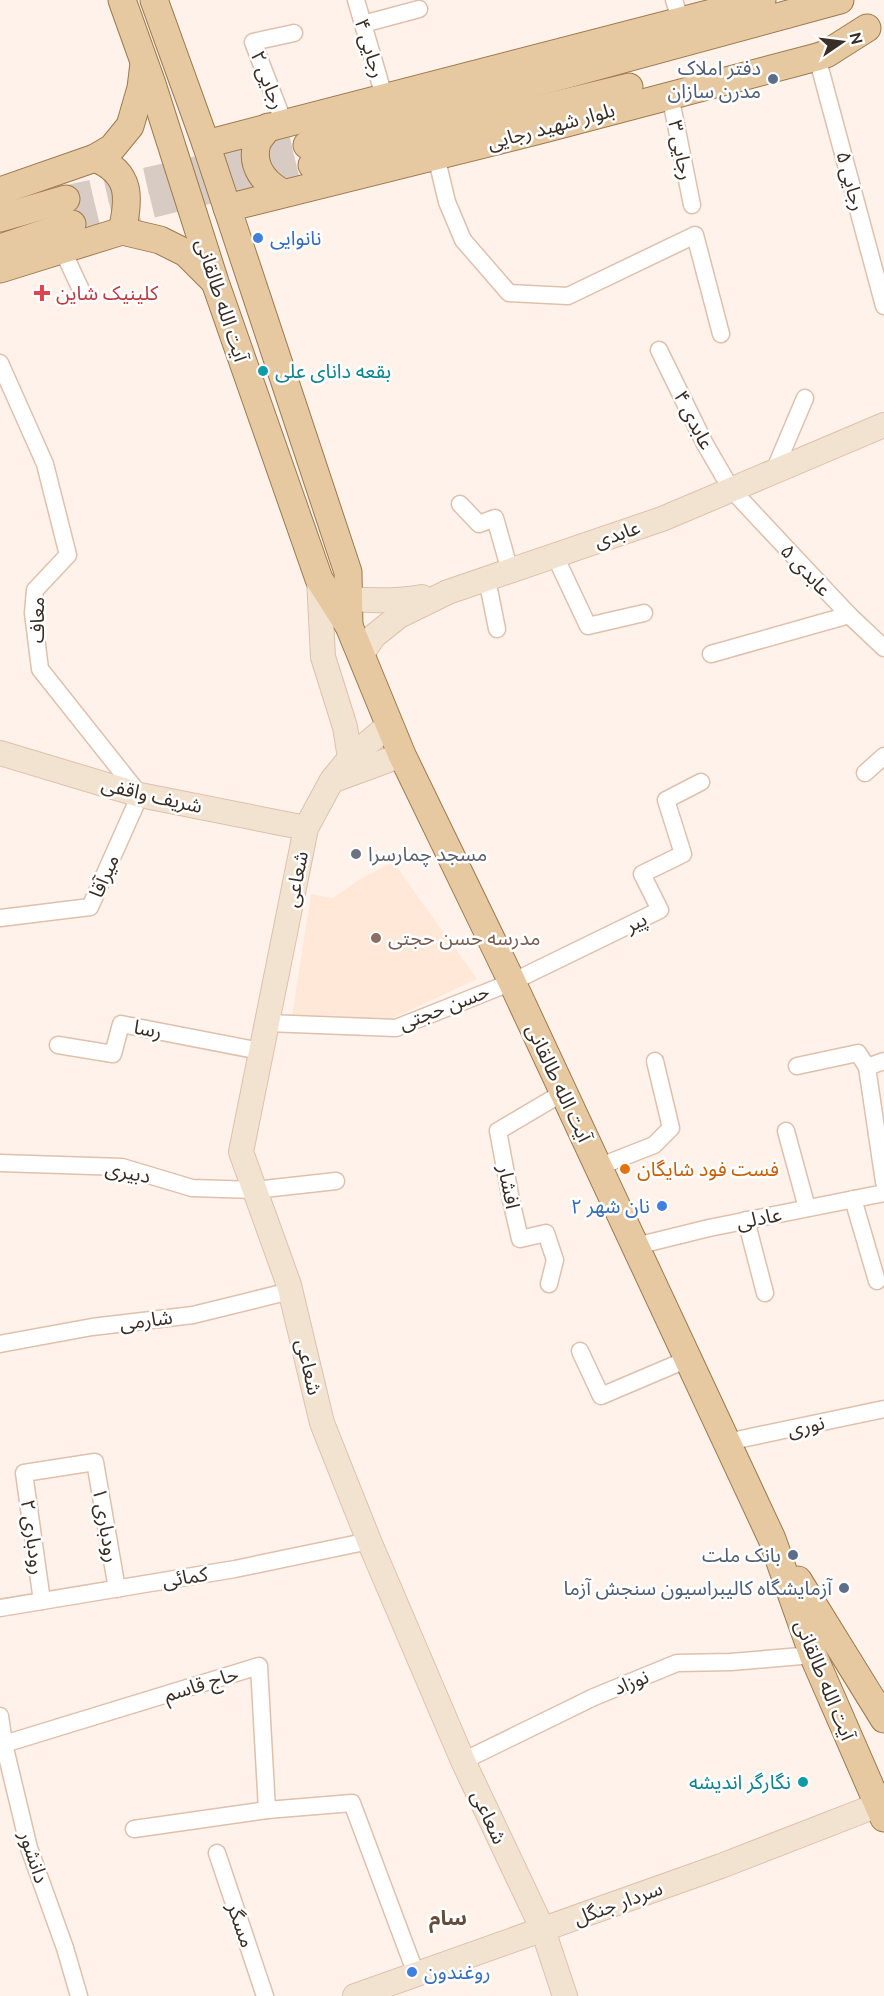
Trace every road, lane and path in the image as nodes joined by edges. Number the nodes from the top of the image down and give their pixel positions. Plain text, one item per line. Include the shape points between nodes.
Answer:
1 (122, 0) edge
2 (154, 0) edge
3 (356, 0) edge
4 (762, 0) edge
5 (840, 0) edge
6 (419, 9) dead end
7 (677, 11) edge
8 (363, 24) junction
9 (875, 26) edge
10 (294, 33) dead end
11 (817, 57) junction
12 (144, 59) junction
13 (670, 95) junction
14 (384, 96) junction
15 (276, 125) junction
16 (206, 144) junction
17 (436, 156) junction
18 (95, 158) junction
19 (0, 191) edge
20 (283, 193) junction
21 (692, 205) dead end
22 (227, 208) junction
23 (0, 218) edge
24 (123, 231) junction
25 (0, 248) edge
26 (62, 249) junction
27 (0, 269) edge
28 (215, 282) junction
29 (82, 292) dead end
30 (884, 306) edge
31 (721, 334) dead end
32 (659, 350) dead end
33 (0, 363) edge
34 (805, 398) dead end
35 (299, 425) junction
36 (884, 425) edge
37 (268, 437) junction
38 (774, 471) junction
39 (731, 489) junction
40 (460, 504) dead end
41 (555, 556) junction
42 (510, 571) junction
43 (319, 579) junction
44 (487, 579) junction
45 (448, 592) junction
46 (348, 598) junction
47 (644, 613) dead end
48 (849, 615) junction
49 (350, 626) junction
50 (497, 629) dead end
51 (884, 648) edge
52 (711, 654) dead end
53 (361, 655) junction
54 (389, 725) junction
55 (0, 753) edge
56 (402, 755) junction
57 (884, 756) edge
58 (350, 758) junction
59 (865, 773) dead end
60 (332, 780) junction
61 (701, 782) dead end
62 (140, 795) junction
63 (306, 828) junction
64 (0, 918) edge
65 (512, 982) junction
66 (267, 1023) junction
67 (58, 1045) dead end
68 (260, 1051) junction
69 (655, 1061) dead end
70 (884, 1061) edge
71 (797, 1066) dead end
72 (867, 1067) junction
73 (564, 1092) junction
74 (786, 1131) dead end
75 (0, 1163) edge
76 (598, 1167) junction
77 (336, 1181) dead end
78 (884, 1182) edge
79 (255, 1190) junction
80 (884, 1193) edge
81 (853, 1199) junction
82 (807, 1208) junction
83 (746, 1220) junction
84 (636, 1246) junction
85 (877, 1281) dead end
86 (549, 1284) dead end
87 (290, 1291) junction
88 (765, 1293) dead end
89 (0, 1344) edge
90 (580, 1350) dead end
91 (688, 1359) junction
92 (884, 1409) edge
93 (727, 1442) junction
94 (95, 1462) joint
95 (772, 1539) junction
96 (369, 1541) junction
97 (117, 1588) junction
98 (42, 1601) junction
99 (0, 1608) edge
100 (813, 1655) junction
101 (0, 1716) edge
102 (884, 1719) edge
103 (4, 1744) junction
104 (463, 1761) junction
105 (267, 1810) junction
106 (882, 1810) edge
107 (134, 1829) dead end
108 (217, 1853) dead end
109 (543, 1930) junction
110 (416, 1974) junction
111 (79, 1996) edge
112 (265, 1996) edge
113 (355, 1996) edge
114 (565, 1996) edge

1 - 12 main road, آیت الله طالقانی
2 - 16 main road, آیت الله طالقانی
3 - 8 street, رجایی ۴
4 - 7 main road
5 - 9 main road, بلوار شهید رجایی via 310,155
6 - 8 street
7 - 14 main road
8 - 14 street, رجایی ۴
9 - 11 main road, بلوار شهید رجایی
10 - 15 street, رجایی ۲ via 253,42
11 - 13 main road, بلوار شهید رجایی
11 - 30 street, رجایی ۵
12 - 18 main road via 130,126 112,148
12 - 28 main road, آیت الله طالقانی
13 - 17 main road, بلوار شهید رجایی
13 - 21 street, رجایی ۳
14 - 15 main road
15 - 16 main road
15 - 20 main road via 257,142 257,163 268,185
16 - 22 main road, آیت الله طالقانی
17 - 20 main road, بلوار شهید رجایی
17 - 31 street via 447,202 463,240 509,293 568,296 695,235
18 - 19 main road
18 - 24 main road via 119,174 126,189 128,207
20 - 22 main road, بلوار شهید رجایی
22 - 35 main road, آیت الله طالقانی
23 - 25 main road via 69,212
24 - 26 main road
24 - 28 main road via 160,240 186,253
26 - 27 main road
26 - 29 street
28 - 37 main road, آیت الله طالقانی
32 - 39 street, عابدی ۴
33 - 62 street, معاف via 45,464 68,555 35,590 33,613 40,669
34 - 38 street
35 - 37 main road
35 - 46 main road, آیت الله طالقانی via 348,572
36 - 38 street, عابدی
37 - 43 main road, آیت الله طالقانی
38 - 39 street, عابدی
39 - 41 street, عابدی via 662,519
39 - 48 street, عابدی ۵
40 - 42 street via 479,524 495,518
41 - 42 street, عابدی
41 - 47 street via 588,626
42 - 44 street, عابدی
43 - 49 main road, آیت الله طالقانی
43 - 58 street via 322,657 345,727
44 - 45 street, عابدی
44 - 50 street
45 - 46 street via 390,602
45 - 53 street, عابدی via 399,616 374,636
46 - 49 main road, آیت الله طالقانی
48 - 51 street, عابدی ۵
48 - 52 street
49 - 53 main road, آیت الله طالقانی
53 - 54 main road, آیت الله طالقانی
54 - 56 main road, آیت الله طالقانی
54 - 58 street, شعاعی
55 - 62 street, شریف واقفی
56 - 60 street
56 - 65 main road, آیت الله طالقانی
57 - 59 street
58 - 60 street, شعاعی
60 - 63 street, شعاعی
61 - 65 street, پیر via 666,800 683,854 642,874 660,910
62 - 63 street, شریف واقفی
62 - 64 street, میرآقا via 90,907
63 - 66 street, شعاعی
65 - 66 street, حسن حجتی via 396,1028
65 - 73 main road, آیت الله طالقانی
66 - 68 street, شعاعی
67 - 68 street, رسا via 113,1054 121,1024
68 - 79 street, شعاعی via 241,1152
69 - 76 street via 671,1128 654,1145
70 - 72 street
71 - 72 street via 858,1053
72 - 78 street
73 - 76 main road, آیت الله طالقانی
73 - 86 street, افشار via 498,1131 520,1239 546,1233 555,1260
74 - 82 street
75 - 79 street, دبیری via 122,1167 192,1188
76 - 84 main road, آیت الله طالقانی
77 - 79 street, دبیری
79 - 87 street, شعاعی
80 - 81 street, عادلی
81 - 82 street, عادلی
81 - 85 street
82 - 83 street, عادلی
83 - 84 street, عادلی
83 - 88 street
84 - 91 main road, آیت الله طالقانی
87 - 89 street, شارمی via 193,1315 92,1327
87 - 96 street, شعاعی via 322,1423
90 - 91 street via 601,1396
91 - 93 main road, آیت الله طالقانی
92 - 93 street, نوری
93 - 95 main road, آیت الله طالقانی
94 - 97 street, رودباری ۱
94 - 98 street, رودباری ۲ via 24,1473
95 - 100 main road, آیت الله طالقانی
95 - 102 main road, آیت الله طالقانی
96 - 97 street, کمائی
96 - 104 street, شعاعی
97 - 98 street, کمائی
98 - 99 street, کمائی
100 - 104 street, نوزاد via 677,1663 594,1697
100 - 106 main road, آیت الله طالقانی
101 - 103 street, دانشور
103 - 105 street, حاج قاسم via 259,1665
103 - 111 street, دانشور via 29,1848
104 - 109 street, شعاعی
105 - 107 street
105 - 110 street via 352,1803
106 - 109 street, سردار جنگل
108 - 112 street, مسگر
109 - 110 street, سردار جنگل
109 - 114 street, شعاعی
110 - 113 street, سردار جنگل

